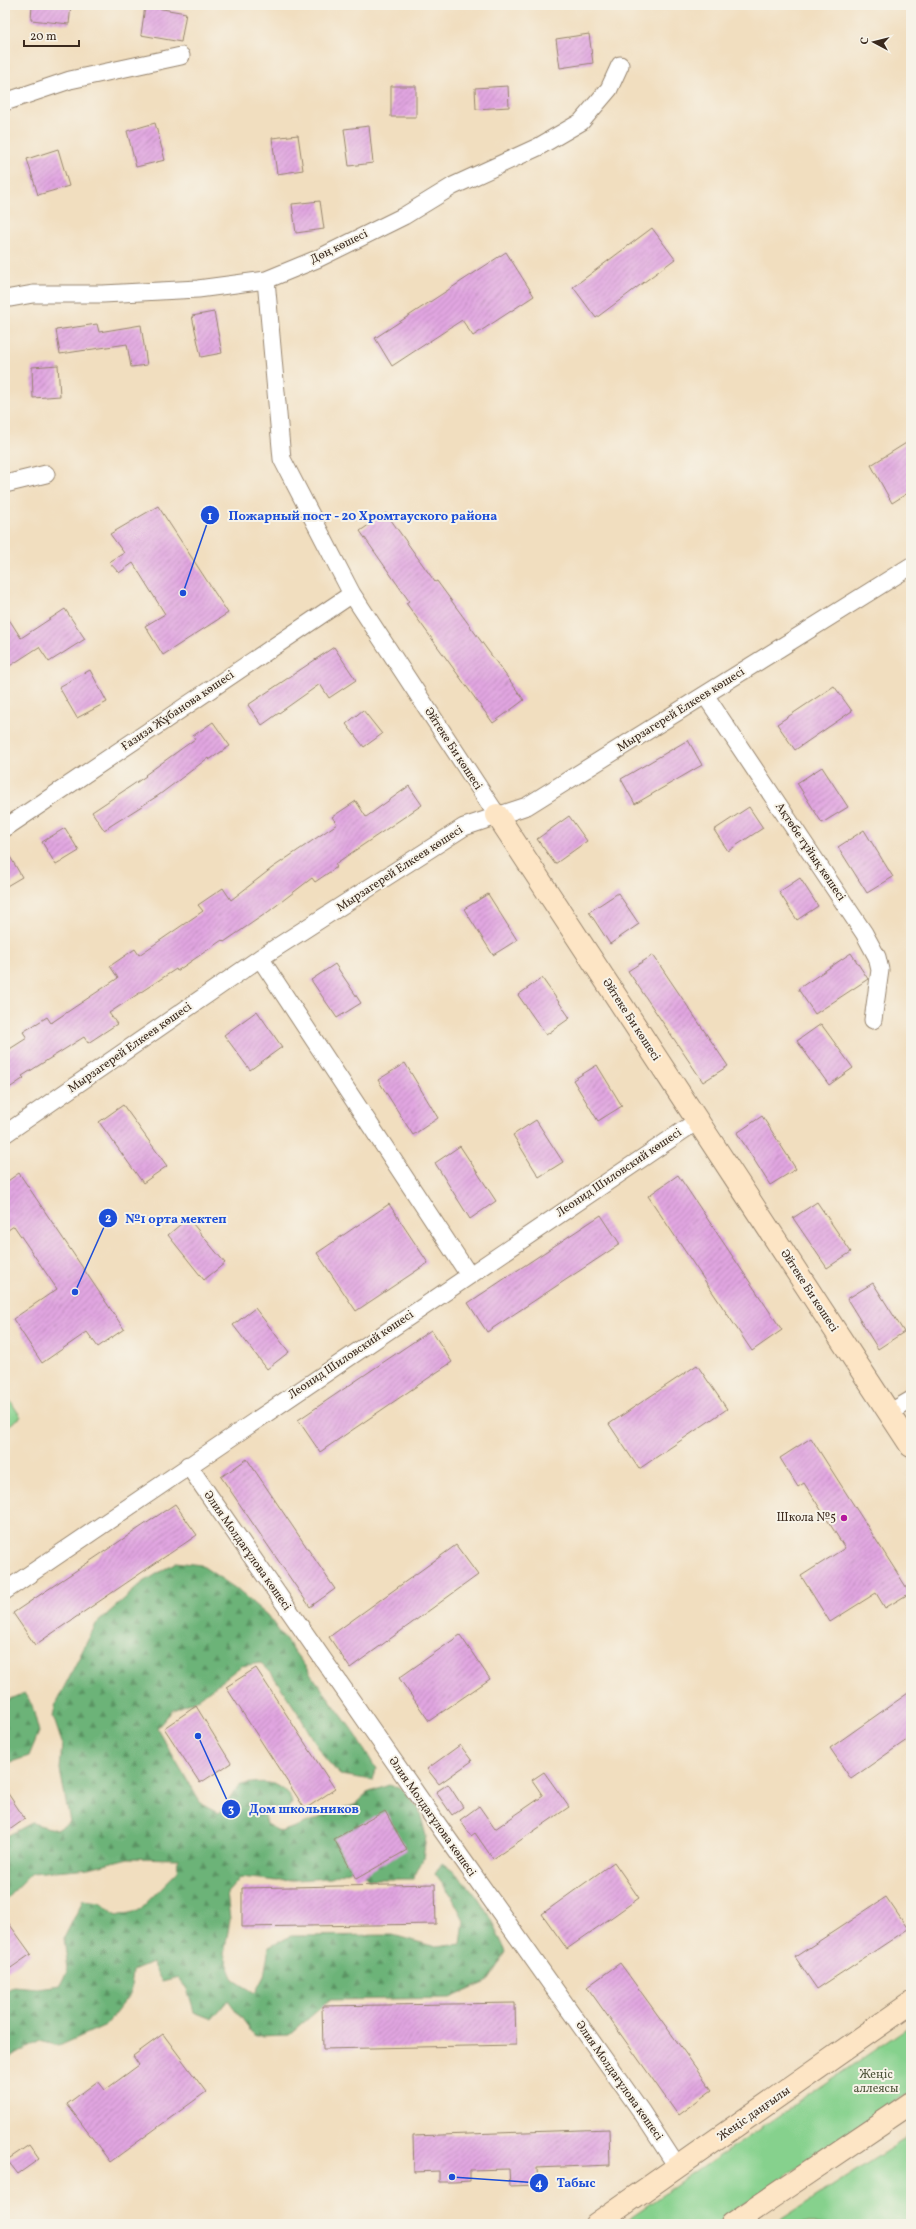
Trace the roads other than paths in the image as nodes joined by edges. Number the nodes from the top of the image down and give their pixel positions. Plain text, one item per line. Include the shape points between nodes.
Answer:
1 (181, 56) dead end
2 (620, 65) dead end
3 (5, 102) edge
4 (266, 280) junction
5 (5, 299) edge
6 (46, 474) dead end
7 (5, 484) edge
8 (911, 566) edge
9 (352, 594) junction
10 (705, 695) junction
11 (497, 815) junction
12 (5, 828) edge
13 (260, 958) junction
14 (874, 1020) dead end
15 (697, 1121) junction
16 (5, 1134) edge
17 (469, 1275) junction
18 (911, 1400) edge
19 (889, 1413) junction
20 (911, 1446) edge
21 (188, 1465) junction
22 (5, 1590) edge
23 (911, 2003) edge
24 (911, 2103) edge
25 (678, 2168) junction
26 (596, 2224) edge
27 (732, 2224) edge

1 - 3 street via 70,80
2 - 4 street, Дөң көшесі via 609,89 581,122 538,147 453,186 404,216 317,259
4 - 5 street, Дөң көшесі via 198,290 33,294
4 - 9 street, Әйтеке Би көшесі via 282,459
6 - 7 street
8 - 10 street, Мырзагерей Елкеев көшесі
9 - 11 street, Әйтеке Би көшесі
9 - 12 street, Ғазиза Жұбанова көшесі
10 - 11 street, Мырзагерей Елкеев көшесі via 527,806
10 - 14 street, Ақтөбе тұйық көшесі via 864,933 877,958 880,970
11 - 13 street, Мырзагерей Елкеев көшесі via 464,827
11 - 15 street, Әйтеке Би көшесі
13 - 16 street, Мырзагерей Елкеев көшесі
13 - 17 street
15 - 17 street, Леонид Шиловский көшесі
15 - 19 street, Әйтеке Би көшесі
17 - 21 street, Леонид Шиловский көшесі
18 - 19 street
19 - 20 street, Әйтеке Би көшесі
21 - 22 street, Леонид Шиловский көшесі
21 - 25 street, Әлия Молдағұлова көшесі via 641,2111
23 - 25 street, Жеңіс даңғылы
24 - 27 street
25 - 26 street, Жеңіс даңғылы

